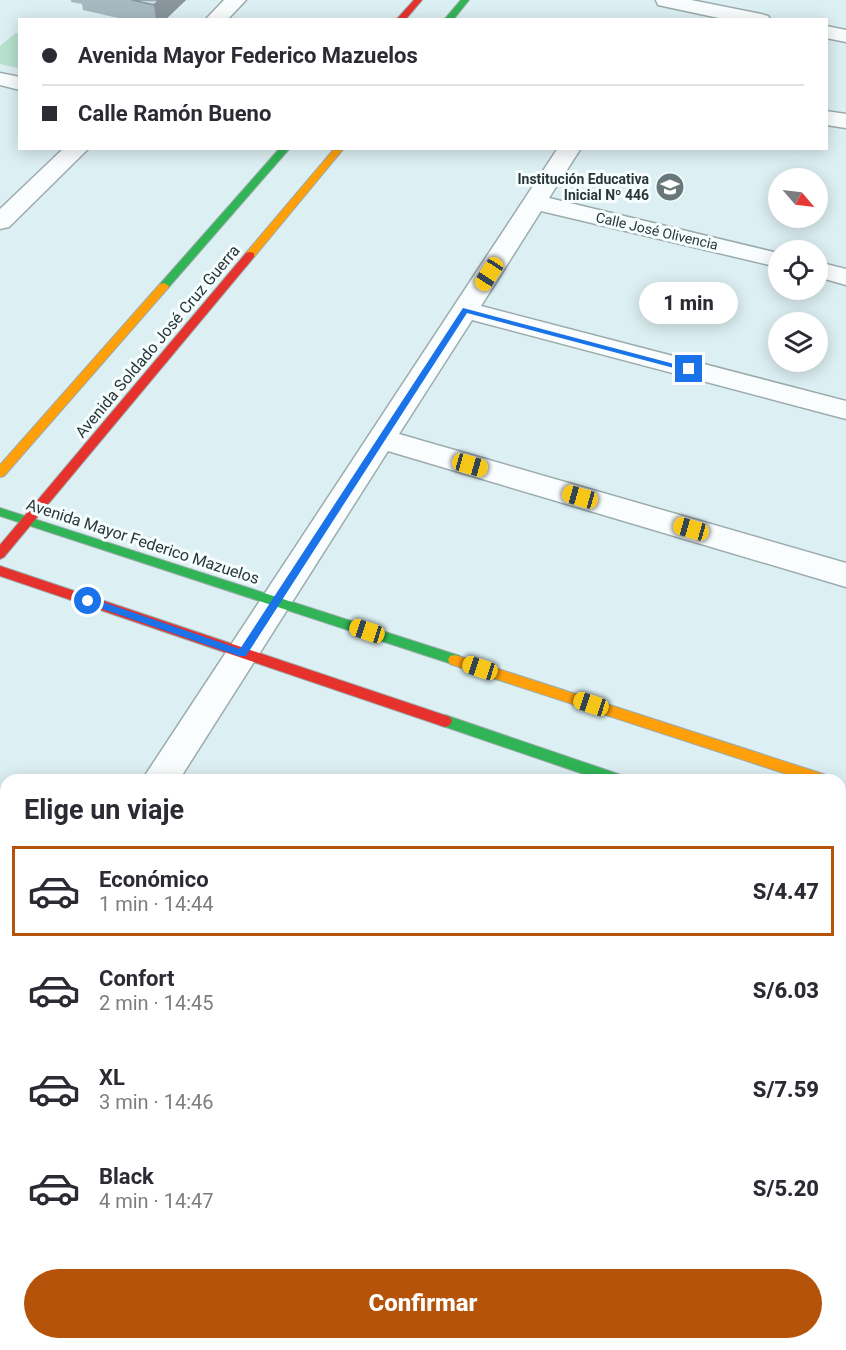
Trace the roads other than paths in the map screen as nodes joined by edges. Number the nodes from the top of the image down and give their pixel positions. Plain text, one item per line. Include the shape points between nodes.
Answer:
1 (236, 0) edge
2 (418, 0) edge
3 (465, 0) edge
4 (666, 0) edge
5 (217, 18) edge
6 (402, 18) edge
7 (450, 18) edge
8 (654, 18) edge
9 (752, 18) edge
10 (828, 32) edge
11 (846, 36) edge
12 (0, 79) edge
13 (18, 84) edge
14 (828, 118) edge
15 (846, 122) edge
16 (76, 150) edge
17 (284, 150) edge
18 (338, 150) edge
19 (569, 150) edge
20 (0, 188) edge
21 (28, 195) junction
22 (535, 202) junction
23 (0, 222) edge
24 (768, 259) edge
25 (828, 272) edge
26 (846, 277) edge
27 (465, 310) junction
28 (846, 411) edge
29 (381, 439) junction
30 (0, 473) edge
31 (0, 512) edge
32 (27, 521) junction
33 (0, 554) edge
34 (0, 571) edge
35 (846, 574) edge
36 (276, 602) junction
37 (243, 653) junction
38 (164, 774) edge
39 (601, 774) edge
40 (805, 774) edge

1 - 5 street
2 - 6 street
3 - 7 street
4 - 8 street
4 - 9 street
10 - 11 street
12 - 13 street
14 - 15 street
16 - 21 street
17 - 30 street, Avenida Soldado José Cruz Guerra
18 - 32 street, Avenida Soldado José Cruz Guerra
19 - 22 street
20 - 21 street
21 - 23 street
22 - 24 street, Calle José Olivencia
22 - 27 street
25 - 26 street
27 - 28 street
27 - 29 street
29 - 35 street
29 - 36 street
31 - 32 street, Avenida Mayor Federico Mazuelos
32 - 33 street, Avenida Soldado José Cruz Guerra
32 - 36 street, Avenida Mayor Federico Mazuelos
34 - 37 street
36 - 37 street
36 - 40 street, Avenida Mayor Federico Mazuelos
37 - 38 street
37 - 39 street

